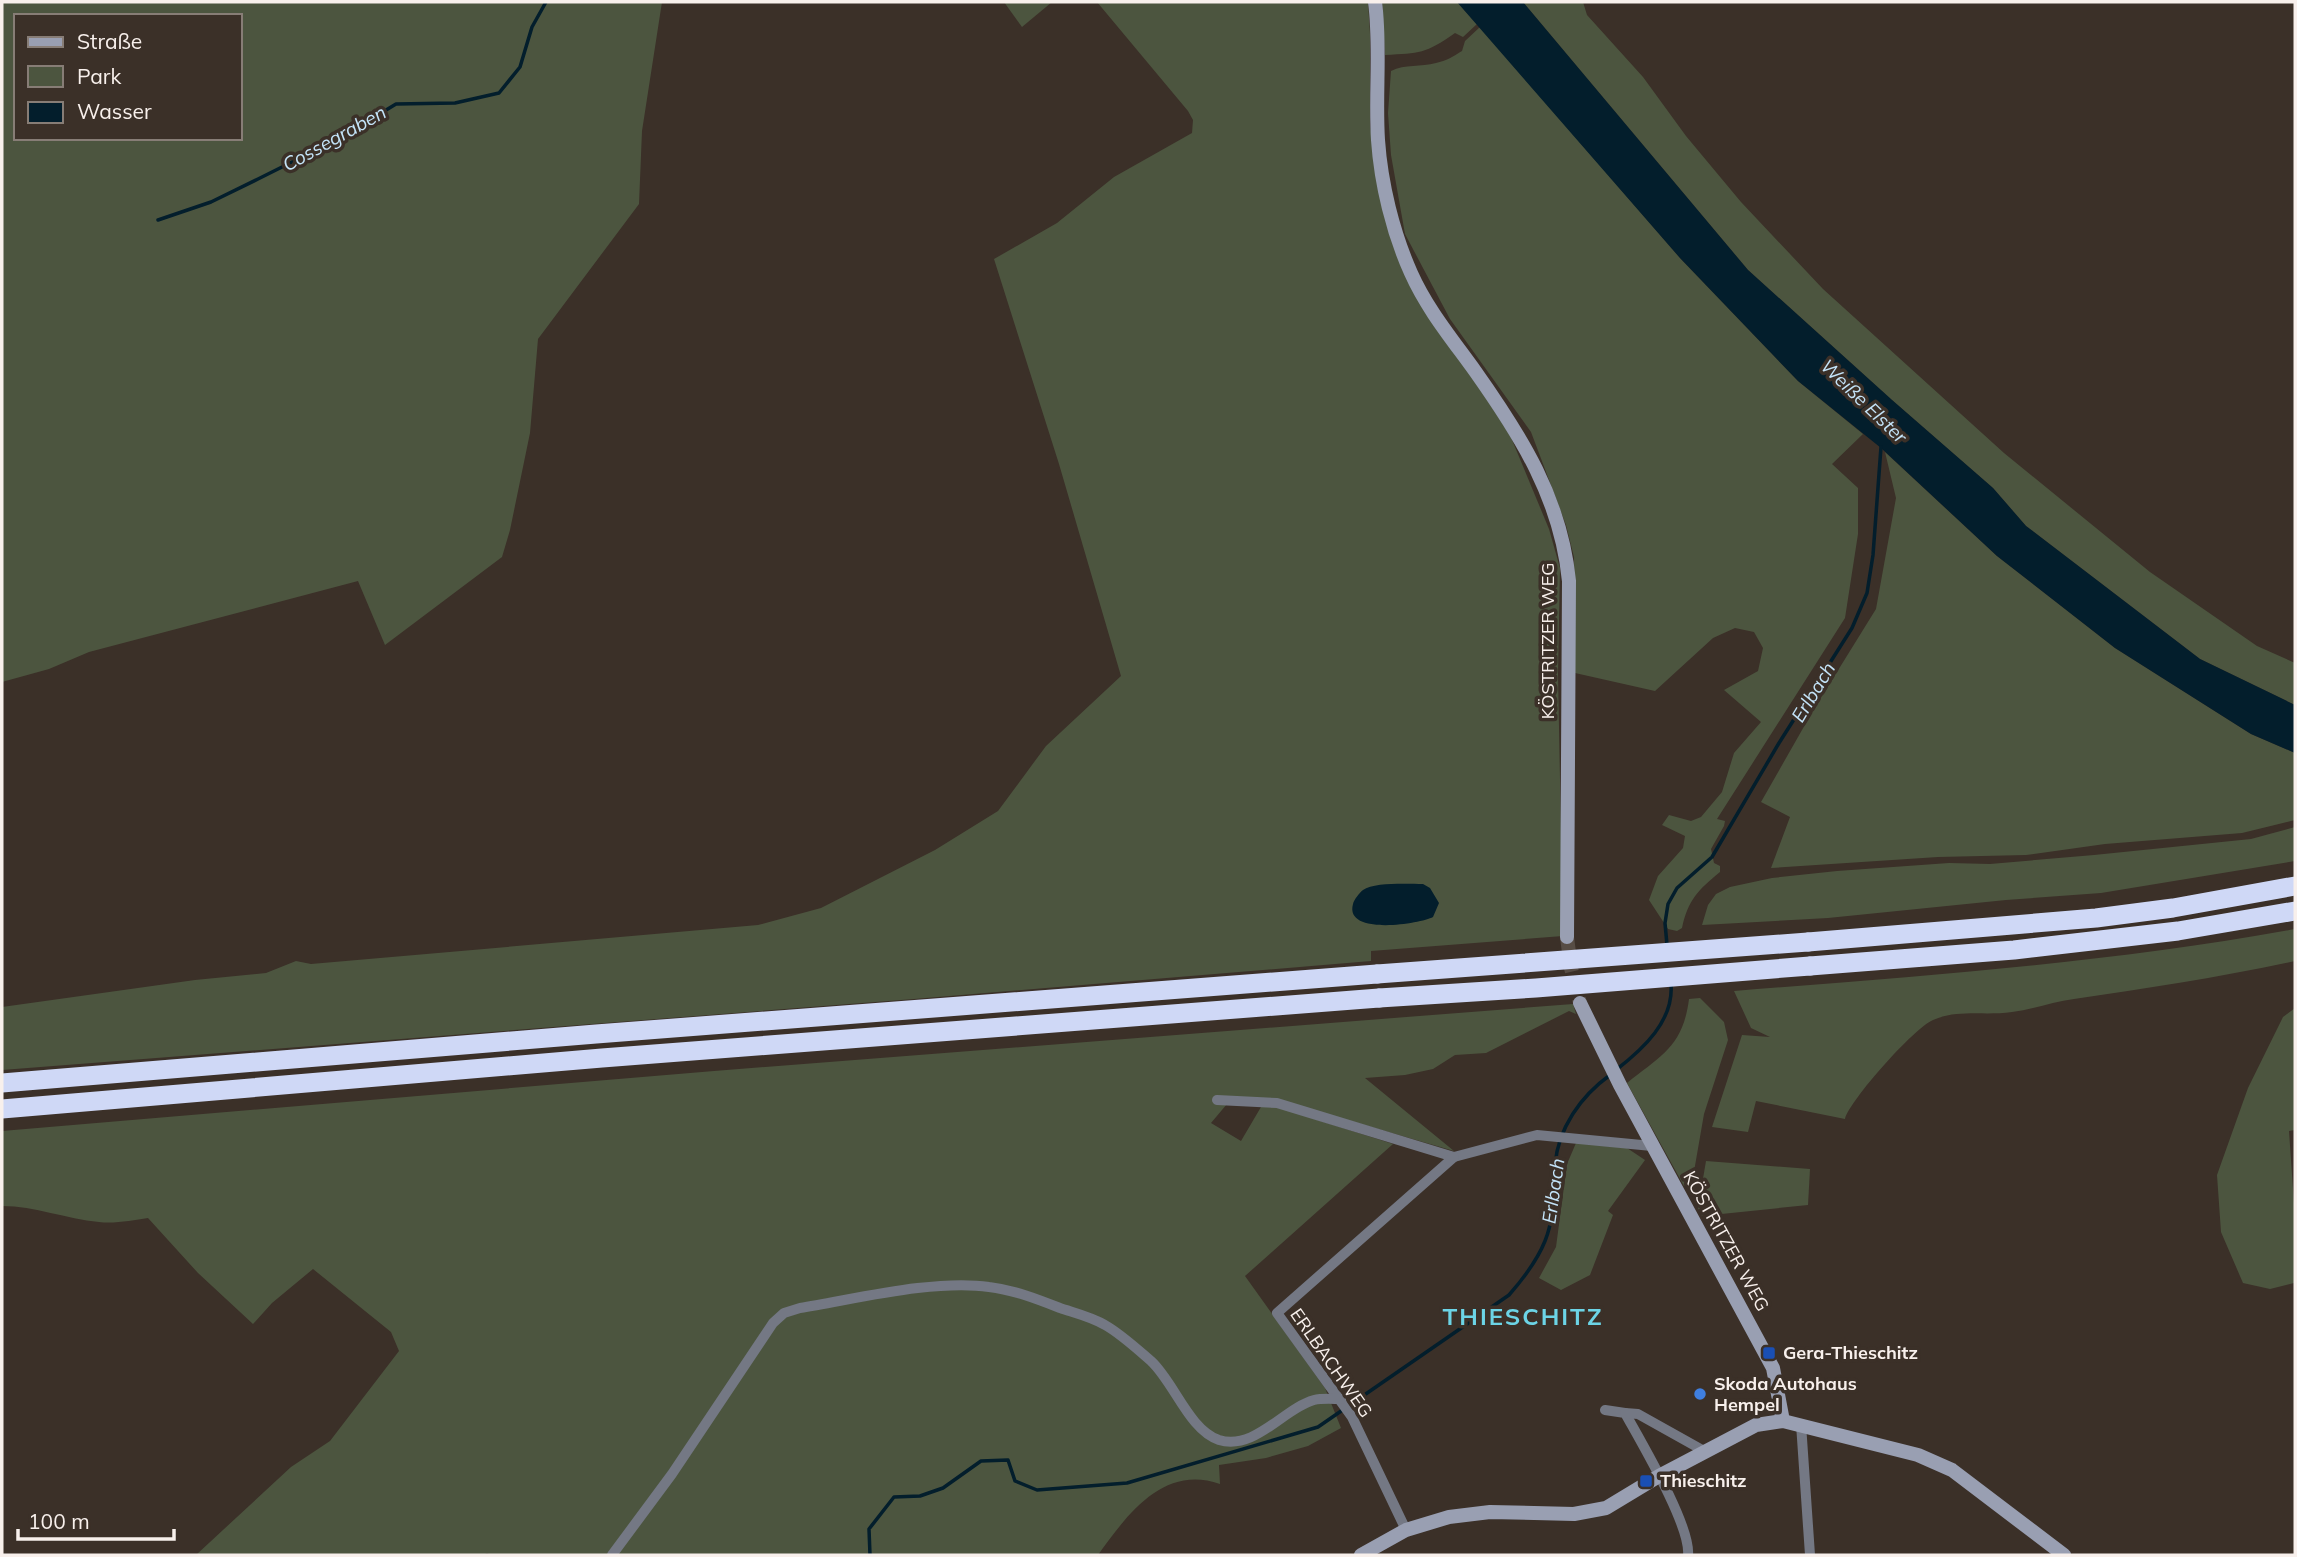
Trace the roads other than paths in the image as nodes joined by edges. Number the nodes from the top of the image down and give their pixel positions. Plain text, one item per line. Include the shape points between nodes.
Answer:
1 (1375, 2) edge
2 (2295, 886) edge
3 (2295, 911) edge
4 (1567, 937) tunnel mouth
5 (1580, 1003) tunnel mouth
6 (2, 1083) edge
7 (1217, 1100) dead end
8 (2, 1109) edge
9 (1652, 1146) junction
10 (1454, 1157) junction
11 (1343, 1402) junction
12 (1605, 1410) dead end
13 (1625, 1413) junction
14 (1783, 1420) junction
15 (1801, 1424) junction
16 (1706, 1452) junction
17 (1659, 1476) junction
18 (1406, 1530) junction
19 (612, 1555) edge
20 (1361, 1555) edge
21 (1688, 1555) edge
22 (1810, 1555) edge
23 (2064, 1555) edge

1 - 4 main road, KÖSTRITZER WEG via 1378,141 1391,212 1411,274 1539,471 1566,551
2 - 6 highway, bridge via 2096,918
3 - 8 highway, bridge via 2178,931 2014,950 602,1058
5 - 9 main road, KÖSTRITZER WEG
7 - 10 street via 1277,1103
9 - 10 street via 1537,1135
9 - 14 main road, KÖSTRITZER WEG via 1773,1368
10 - 11 street, ERLBACHWEG via 1277,1313
11 - 18 street, ERLBACHWEG
11 - 19 street via 1314,1400 1253,1437 1219,1440 1195,1422 1169,1382 1136,1348 1105,1325 1036,1299 987,1286 957,1286 800,1308 773,1323 673,1474
12 - 13 street
13 - 16 street via 1638,1415
13 - 17 street
14 - 15 main road
14 - 16 main road via 1756,1425
15 - 22 street
15 - 23 main road via 1918,1455 1952,1470
16 - 17 main road
17 - 18 main road via 1606,1508 1574,1514 1490,1512 1448,1517
17 - 21 street via 1686,1537
18 - 20 main road

